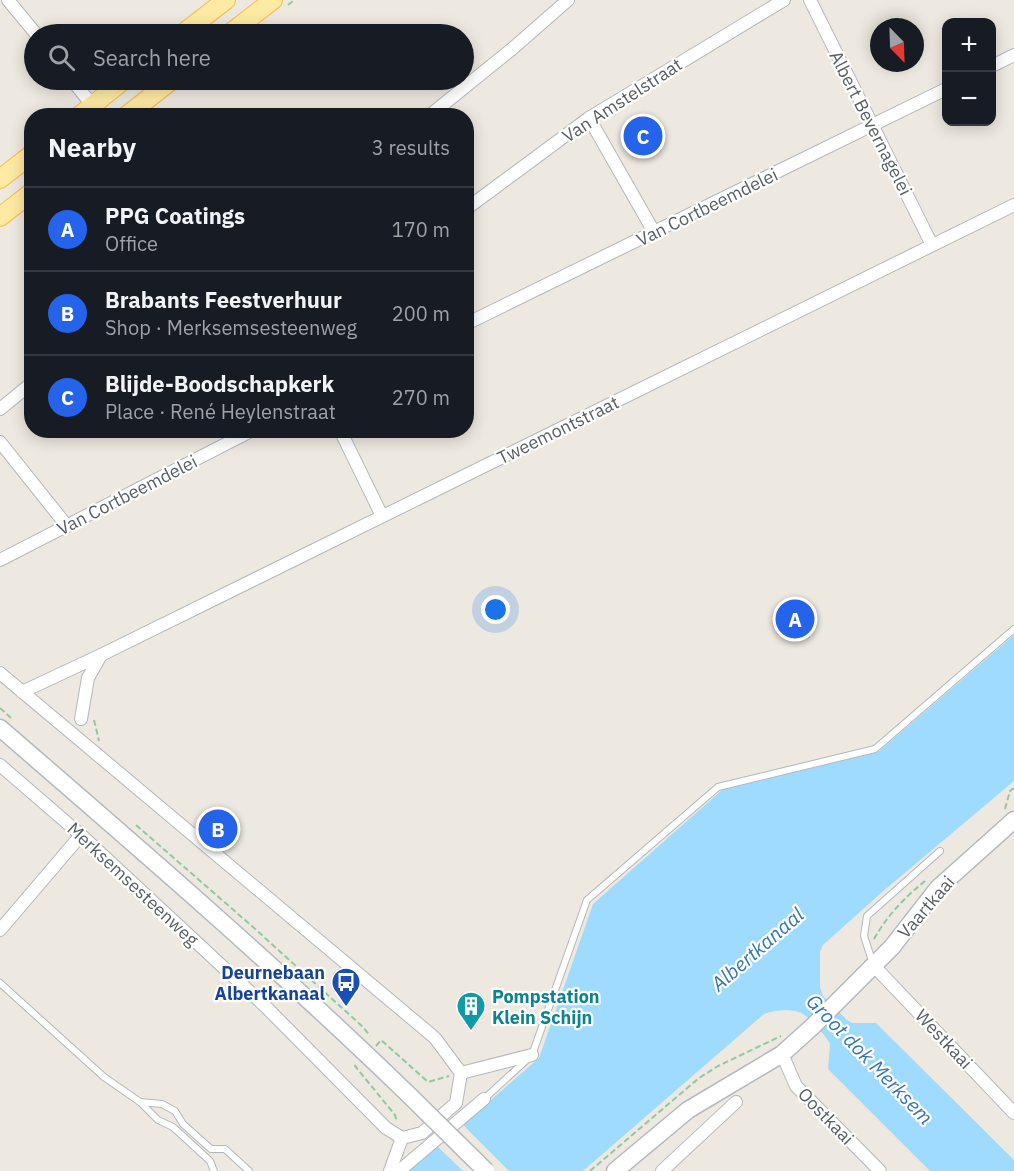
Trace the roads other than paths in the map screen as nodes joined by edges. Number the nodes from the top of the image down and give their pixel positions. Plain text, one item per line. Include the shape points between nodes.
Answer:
1 (8, 0) edge
2 (226, 0) edge
3 (273, 0) edge
4 (568, 0) edge
5 (784, 0) edge
6 (810, 0) edge
7 (28, 24) edge
8 (195, 24) edge
9 (242, 24) edge
10 (1014, 55) edge
11 (996, 64) edge
12 (474, 80) edge
13 (78, 90) edge
14 (114, 90) edge
15 (159, 90) edge
16 (461, 90) edge
17 (942, 91) edge
18 (89, 108) edge
19 (95, 108) edge
20 (136, 108) edge
21 (439, 108) edge
22 (589, 118) junction
23 (872, 125) junction
24 (24, 160) edge
25 (0, 179) edge
26 (24, 198) edge
27 (474, 203) edge
28 (1014, 205) edge
29 (0, 217) edge
30 (654, 232) junction
31 (932, 245) junction
32 (474, 320) edge
33 (24, 389) edge
34 (0, 408) edge
35 (238, 438) edge
36 (344, 438) edge
37 (0, 442) edge
38 (382, 516) junction
39 (67, 526) junction
40 (0, 560) edge
41 (1014, 629) edge
42 (101, 655) junction
43 (0, 674) edge
44 (22, 692) junction
45 (81, 718) dead end
46 (0, 728) edge
47 (0, 765) edge
48 (1014, 820) edge
49 (81, 835) junction
50 (940, 851) dead end
51 (0, 930) edge
52 (873, 964) junction
53 (0, 983) edge
54 (782, 1054) junction
55 (532, 1055) junction
56 (461, 1072) junction
57 (484, 1099) joint
58 (140, 1102) junction
59 (736, 1102) dead end
60 (1014, 1113) edge
61 (402, 1138) junction
62 (214, 1171) edge
63 (249, 1171) edge
64 (390, 1171) edge
65 (399, 1171) edge
66 (486, 1171) edge
67 (615, 1171) edge
68 (662, 1171) edge
69 (880, 1171) edge

1 - 7 street
2 - 8 main road
3 - 9 main road
4 - 12 street
5 - 22 street, Van Amstelstraat
6 - 23 street, Albert Bevernagelei
10 - 11 street
13 - 18 street
14 - 19 main road
15 - 20 main road
16 - 21 street
17 - 23 street, Van Cortbeemdelei
22 - 27 street, Van Amstelstraat
22 - 30 street
23 - 30 street, Van Cortbeemdelei
23 - 31 street, Albert Bevernagelei
24 - 25 main road
26 - 29 main road
28 - 31 street, Tweemontstraat
30 - 32 street, Van Cortbeemdelei
31 - 38 street, Tweemontstraat
33 - 34 street
35 - 39 street, Van Cortbeemdelei
36 - 38 street
37 - 39 street
38 - 42 street, Tweemontstraat
39 - 40 street, Van Cortbeemdelei
41 - 55 lane via 875,748 718,787 587,900
42 - 44 street, Tweemontstraat
42 - 45 street via 88,678
43 - 44 street
44 - 56 street via 435,1038
46 - 66 main road, Merksemsesteenweg, bridge via 328,1018
47 - 49 street, Merksemsesteenweg
48 - 52 main road, Vaartkaai via 938,888
49 - 51 street
49 - 61 street, Merksemsesteenweg via 265,1006 386,1128
50 - 52 lane via 867,916 864,936
52 - 54 main road, Vaartkaai
52 - 60 street, Westkaai
53 - 58 lane via 104,1077
54 - 67 main road via 688,1110
54 - 69 street, Oostkaai via 796,1086
55 - 56 street
55 - 57 lane
56 - 61 street via 456,1103 422,1133
57 - 65 street
58 - 62 lane via 210,1161
58 - 63 lane via 162,1104 175,1111 183,1124 211,1149 225,1149
59 - 68 street
61 - 64 street

